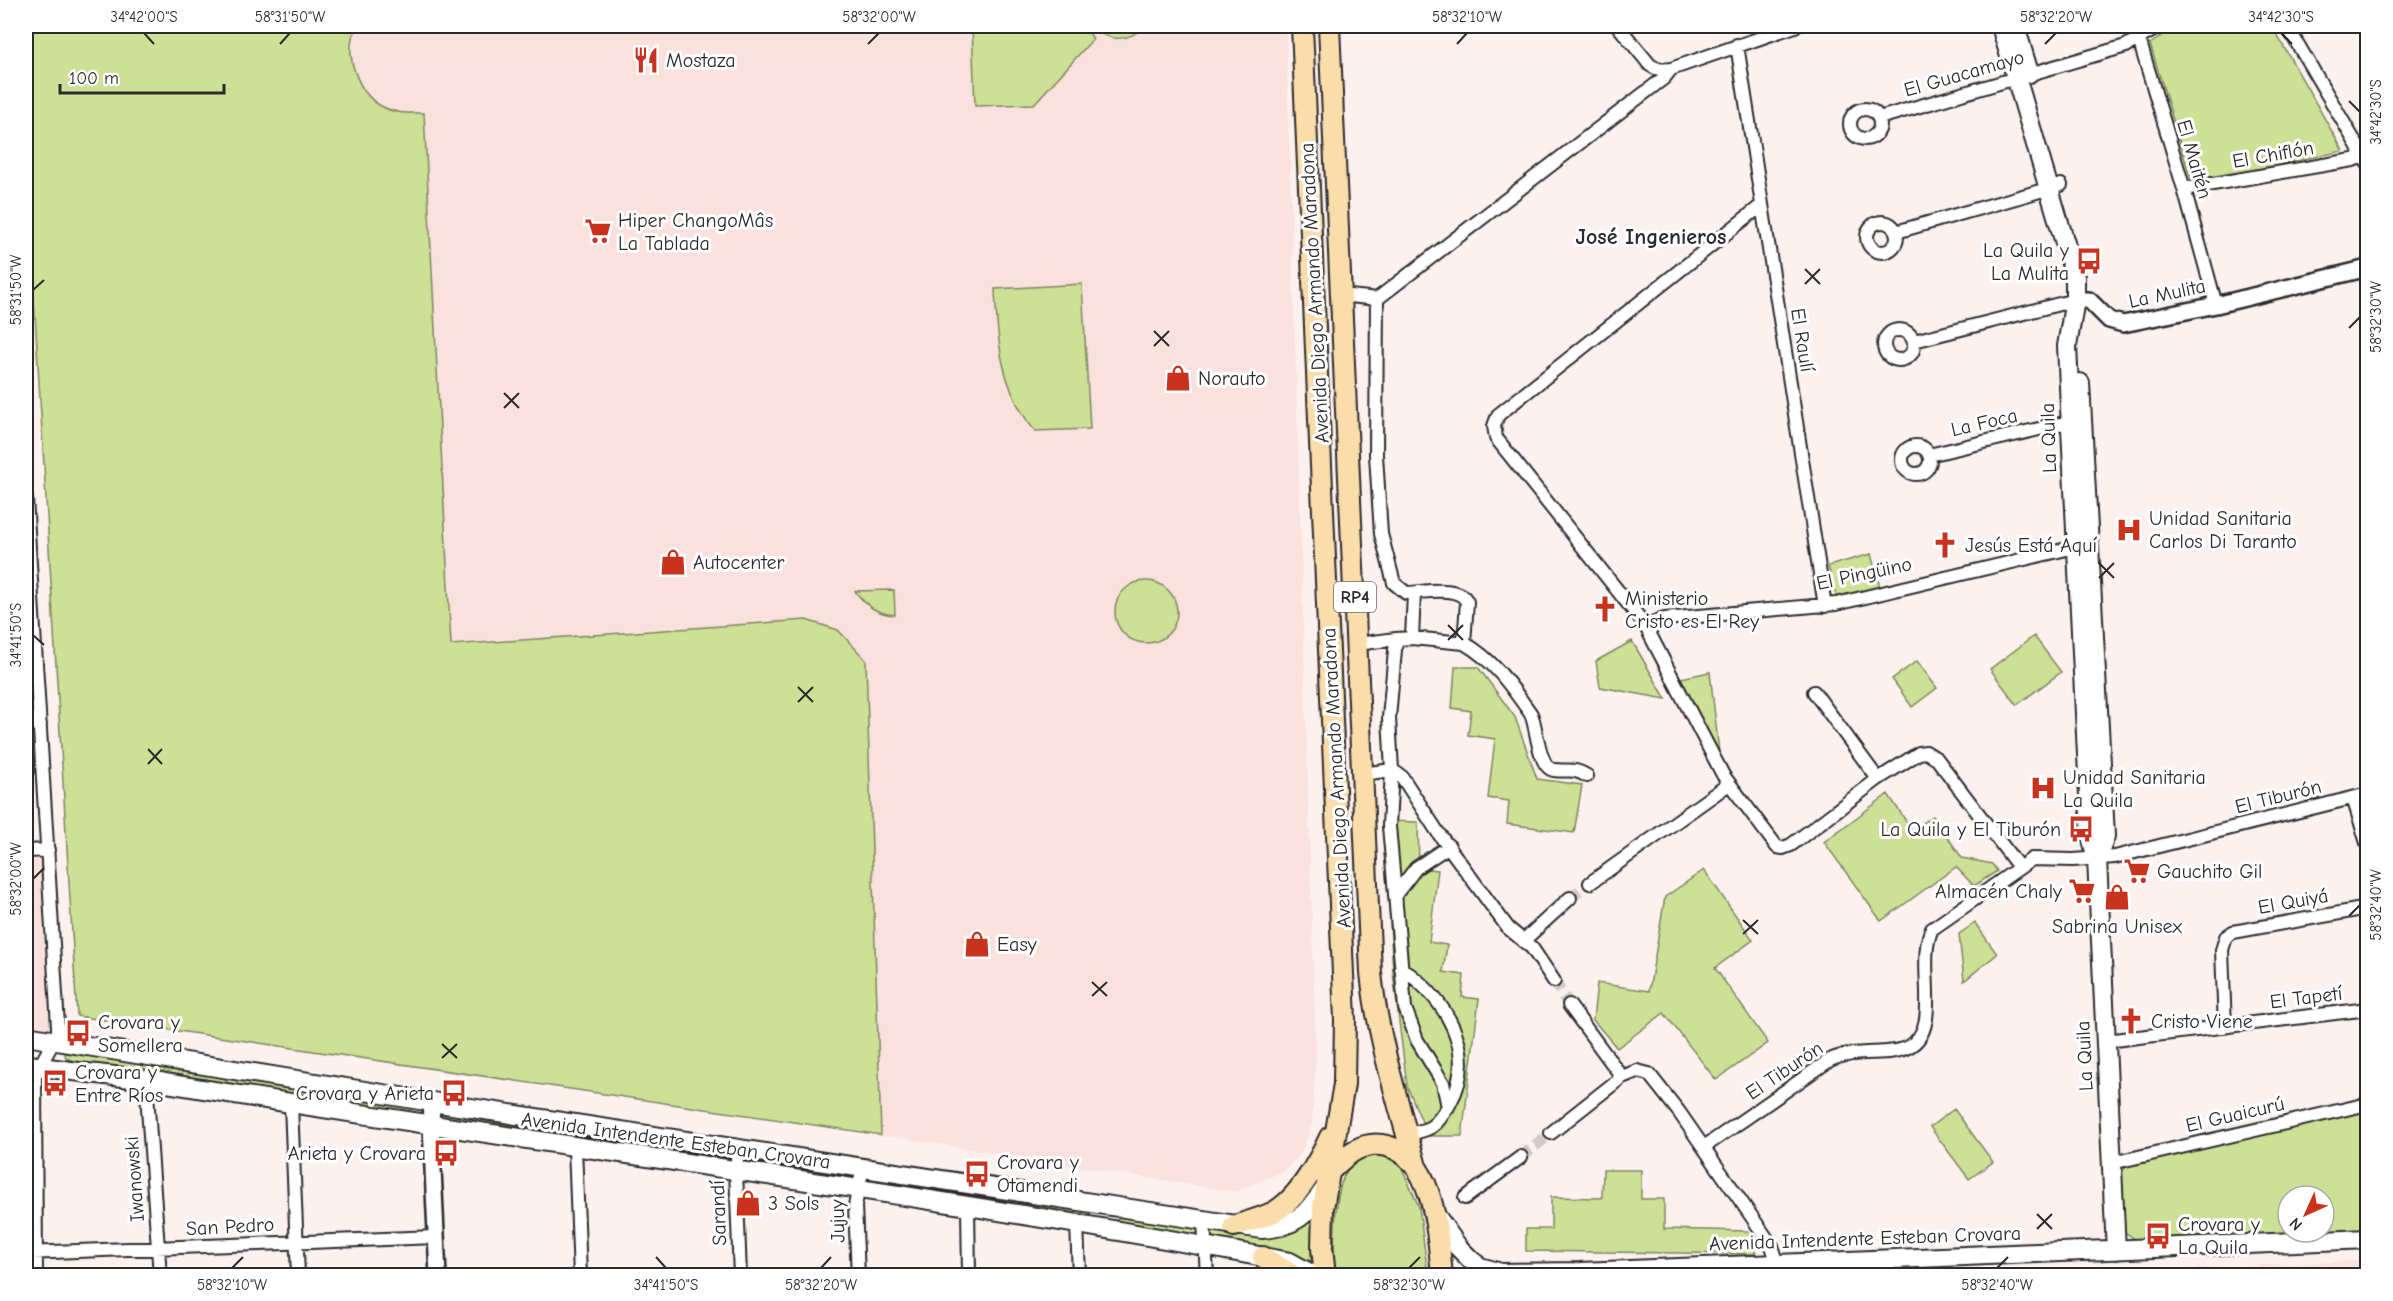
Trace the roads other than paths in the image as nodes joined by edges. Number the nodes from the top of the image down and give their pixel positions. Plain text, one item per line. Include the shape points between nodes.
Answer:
1 (1302, 26) edge
2 (1329, 26) edge
3 (1618, 26) edge
4 (1795, 26) edge
5 (2001, 26) edge
6 (2015, 26) edge
7 (2135, 26) edge
8 (2160, 26) edge
9 (2287, 26) edge
10 (2139, 39) junction
11 (1737, 45) junction
12 (1671, 69) junction
13 (2024, 76) junction
14 (1879, 118) dead end
15 (2366, 158) edge
16 (2055, 186) junction
17 (2184, 189) junction
18 (1762, 205) junction
19 (1896, 232) dead end
20 (2366, 271) edge
21 (1341, 295) junction
22 (1377, 299) junction
23 (2080, 300) junction
24 (2216, 305) junction
25 (1914, 341) dead end
26 (2076, 420) junction
27 (1929, 455) dead end
28 (26, 498) edge
29 (2083, 545) junction
30 (1414, 593) junction
31 (29, 601) edge
32 (1825, 606) junction
33 (1645, 625) junction
34 (1412, 638) junction
35 (1396, 639) junction
36 (1464, 643) junction
37 (1357, 644) junction
38 (1814, 692) dead end
39 (40, 724) junction
40 (26, 725) edge
41 (1392, 770) junction
42 (1362, 774) junction
43 (1587, 776) dead end
44 (1878, 779) junction
45 (1729, 784) junction
46 (2367, 794) edge
47 (2353, 798) junction
48 (1449, 846) junction
49 (2367, 846) edge
50 (48, 849) junction
51 (26, 851) edge
52 (2097, 859) junction
53 (2018, 866) junction
54 (1590, 883) tunnel mouth
55 (1395, 895) junction
56 (1570, 898) tunnel mouth
57 (2367, 908) edge
58 (1524, 941) junction
59 (1401, 968) junction
60 (1554, 981) tunnel mouth
61 (1569, 1005) tunnel mouth
62 (2367, 1009) edge
63 (2225, 1027) junction
64 (26, 1036) edge
65 (54, 1041) junction
66 (2106, 1041) junction
67 (32, 1065) edge
68 (1622, 1077) junction
69 (146, 1080) junction
70 (432, 1102) junction
71 (291, 1104) junction
72 (2367, 1104) edge
73 (1448, 1107) junction
74 (431, 1126) junction
75 (1551, 1133) tunnel mouth
76 (1407, 1135) junction
77 (575, 1147) junction
78 (1704, 1147) junction
79 (738, 1149) junction
80 (1521, 1157) tunnel mouth
81 (1415, 1163) junction
82 (2112, 1163) junction
83 (863, 1167) junction
84 (1328, 1168) junction
85 (736, 1170) junction
86 (857, 1190) junction
87 (1465, 1198) dead end
88 (968, 1207) junction
89 (1434, 1213) junction
90 (1203, 1221) junction
91 (1077, 1224) junction
92 (1234, 1226) junction
93 (436, 1237) junction
94 (2367, 1239) edge
95 (296, 1242) junction
96 (1206, 1248) junction
97 (159, 1249) junction
98 (2116, 1250) junction
99 (30, 1252) edge
100 (1263, 1257) junction
101 (1778, 1264) junction
102 (1571, 1274) edge
103 (36, 1275) edge
104 (160, 1275) edge
105 (298, 1275) edge
106 (438, 1275) edge
107 (580, 1275) edge
108 (740, 1275) edge
109 (858, 1275) edge
110 (969, 1275) edge
111 (1079, 1275) edge
112 (1207, 1275) edge
113 (1294, 1275) edge
114 (1315, 1275) edge
115 (1325, 1275) edge
116 (1442, 1275) edge

1 - 84 main road, Avenida Diego Armando Maradona / RP4 via 1344,974 1345,1065 1340,1116
2 - 21 main road, Avenida Diego Armando Maradona / RP4
3 - 12 street via 1656,69
4 - 11 street
5 - 13 main road, La Quila
6 - 13 main road, La Quila
7 - 10 street, El Maitén
8 - 10 street, El Guacamayo
9 - 15 street
10 - 13 street, El Guacamayo
10 - 17 street, El Maitén
11 - 12 street
11 - 18 street, El Raulí
12 - 22 street
13 - 14 street, El Guacamayo
13 - 16 main road, La Quila
15 - 17 street, El Chiflón
16 - 19 street
16 - 23 main road, La Quila
17 - 24 street, El Maitén
18 - 32 street, El Raulí
18 - 33 street via 1496,419 1496,438
20 - 24 street, La Mulita
21 - 22 street
21 - 37 main road, Avenida Diego Armando Maradona / RP4
22 - 30 street via 1376,455 1381,534 1394,583 1406,593
23 - 24 street, La Mulita via 2092,302 2109,320 2123,324
23 - 25 street
23 - 26 main road, La Quila via 2067,336
26 - 27 street, La Foca
26 - 29 main road, La Quila
28 - 31 street
29 - 32 street, El Pingüino
29 - 52 main road, La Quila via 2105,836
30 - 34 street
30 - 36 street via 1458,592 1465,596
31 - 39 street
32 - 33 street, El Pingüino via 1665,619
33 - 45 street
34 - 35 street
34 - 36 street
35 - 37 street
35 - 41 street via 1389,718
36 - 43 street via 1494,664 1532,714 1548,767 1577,770
37 - 42 main road, Avenida Diego Armando Maradona / RP4
38 - 44 street
39 - 40 street
39 - 50 street
41 - 42 street
41 - 48 street via 1402,777
41 - 55 street via 1389,826
42 - 76 main road, Avenida Diego Armando Maradona / RP4 via 1375,1009
44 - 45 street via 1783,848 1777,847
44 - 53 street via 1919,753 1931,754
45 - 54 street
46 - 47 street, El Tiburón
47 - 49 street
47 - 52 street, El Tiburón
48 - 55 street via 1416,868
48 - 58 street via 1508,928
50 - 51 street
50 - 65 street via 58,1027
52 - 53 street, El Tiburón via 2032,859
52 - 66 main road, La Quila
53 - 78 street, El Tiburón via 1932,929 1925,947 1926,1024 1921,1038 1901,1050 1851,1053 1830,1060
55 - 59 street
56 - 58 street
57 - 63 street, El Quiyá via 2232,932 2226,937 2222,950
58 - 60 street
59 - 73 street via 1406,1012 1417,1040 1443,1083
59 - 73 street via 1434,995 1455,1034 1461,1071
61 - 68 street
62 - 63 street, El Tapetí
63 - 66 street, El Tapetí
64 - 65 main road, Avenida Intendente Esteban Crovara
65 - 67 street
65 - 70 main road, Avenida Intendente Esteban Crovara
66 - 82 main road, La Quila
67 - 69 main road, Avenida Intendente Esteban Crovara
67 - 99 street via 35,1075
68 - 75 street
68 - 78 street via 1637,1071 1654,1077
69 - 71 main road, Avenida Intendente Esteban Crovara
69 - 97 street, Iwanowski
70 - 74 street
70 - 79 main road, Avenida Intendente Esteban Crovara
71 - 74 main road, Avenida Intendente Esteban Crovara
71 - 95 street
72 - 82 street, El Guaicurú
73 - 76 street via 1429,1128
74 - 77 main road, Avenida Intendente Esteban Crovara
74 - 93 street
76 - 81 main road, Avenida Diego Armando Maradona / RP4
77 - 85 main road, Avenida Intendente Esteban Crovara
77 - 107 street
78 - 101 street via 1772,1246
79 - 83 main road, Avenida Intendente Esteban Crovara
79 - 85 street, Sarandí
80 - 87 street
81 - 84 main road via 1393,1147 1371,1144 1358,1147
81 - 89 main road, RP4
82 - 98 main road, La Quila
83 - 86 street, Jujuy
83 - 90 main road, Avenida Intendente Esteban Crovara
84 - 92 main road via 1275,1211
84 - 92 main road, Avenida Intendente Esteban Crovara via 1311,1207 1298,1220 1262,1229
84 - 115 main road, RP4 via 1322,1248
85 - 86 main road, Avenida Intendente Esteban Crovara
85 - 108 street, Sarandí
86 - 88 main road, Avenida Intendente Esteban Crovara
86 - 109 street, Jujuy
88 - 91 main road, Avenida Intendente Esteban Crovara
88 - 110 street
89 - 102 main road, Avenida Intendente Esteban Crovara via 1458,1248 1480,1267 1501,1273
89 - 116 main road, RP4
90 - 92 main road, Avenida Intendente Esteban Crovara
90 - 96 street
91 - 96 main road, Avenida Intendente Esteban Crovara
91 - 111 street
93 - 95 street, San Pedro
93 - 106 street
94 - 98 main road, Avenida Intendente Esteban Crovara
95 - 97 street, San Pedro
95 - 105 street
96 - 100 main road, Avenida Intendente Esteban Crovara
96 - 112 street
97 - 99 street, San Pedro
97 - 104 street, Iwanowski
98 - 101 main road, Avenida Intendente Esteban Crovara
99 - 103 street
100 - 113 main road
100 - 114 main road, Avenida Intendente Esteban Crovara via 1290,1262
101 - 102 main road, Avenida Intendente Esteban Crovara

